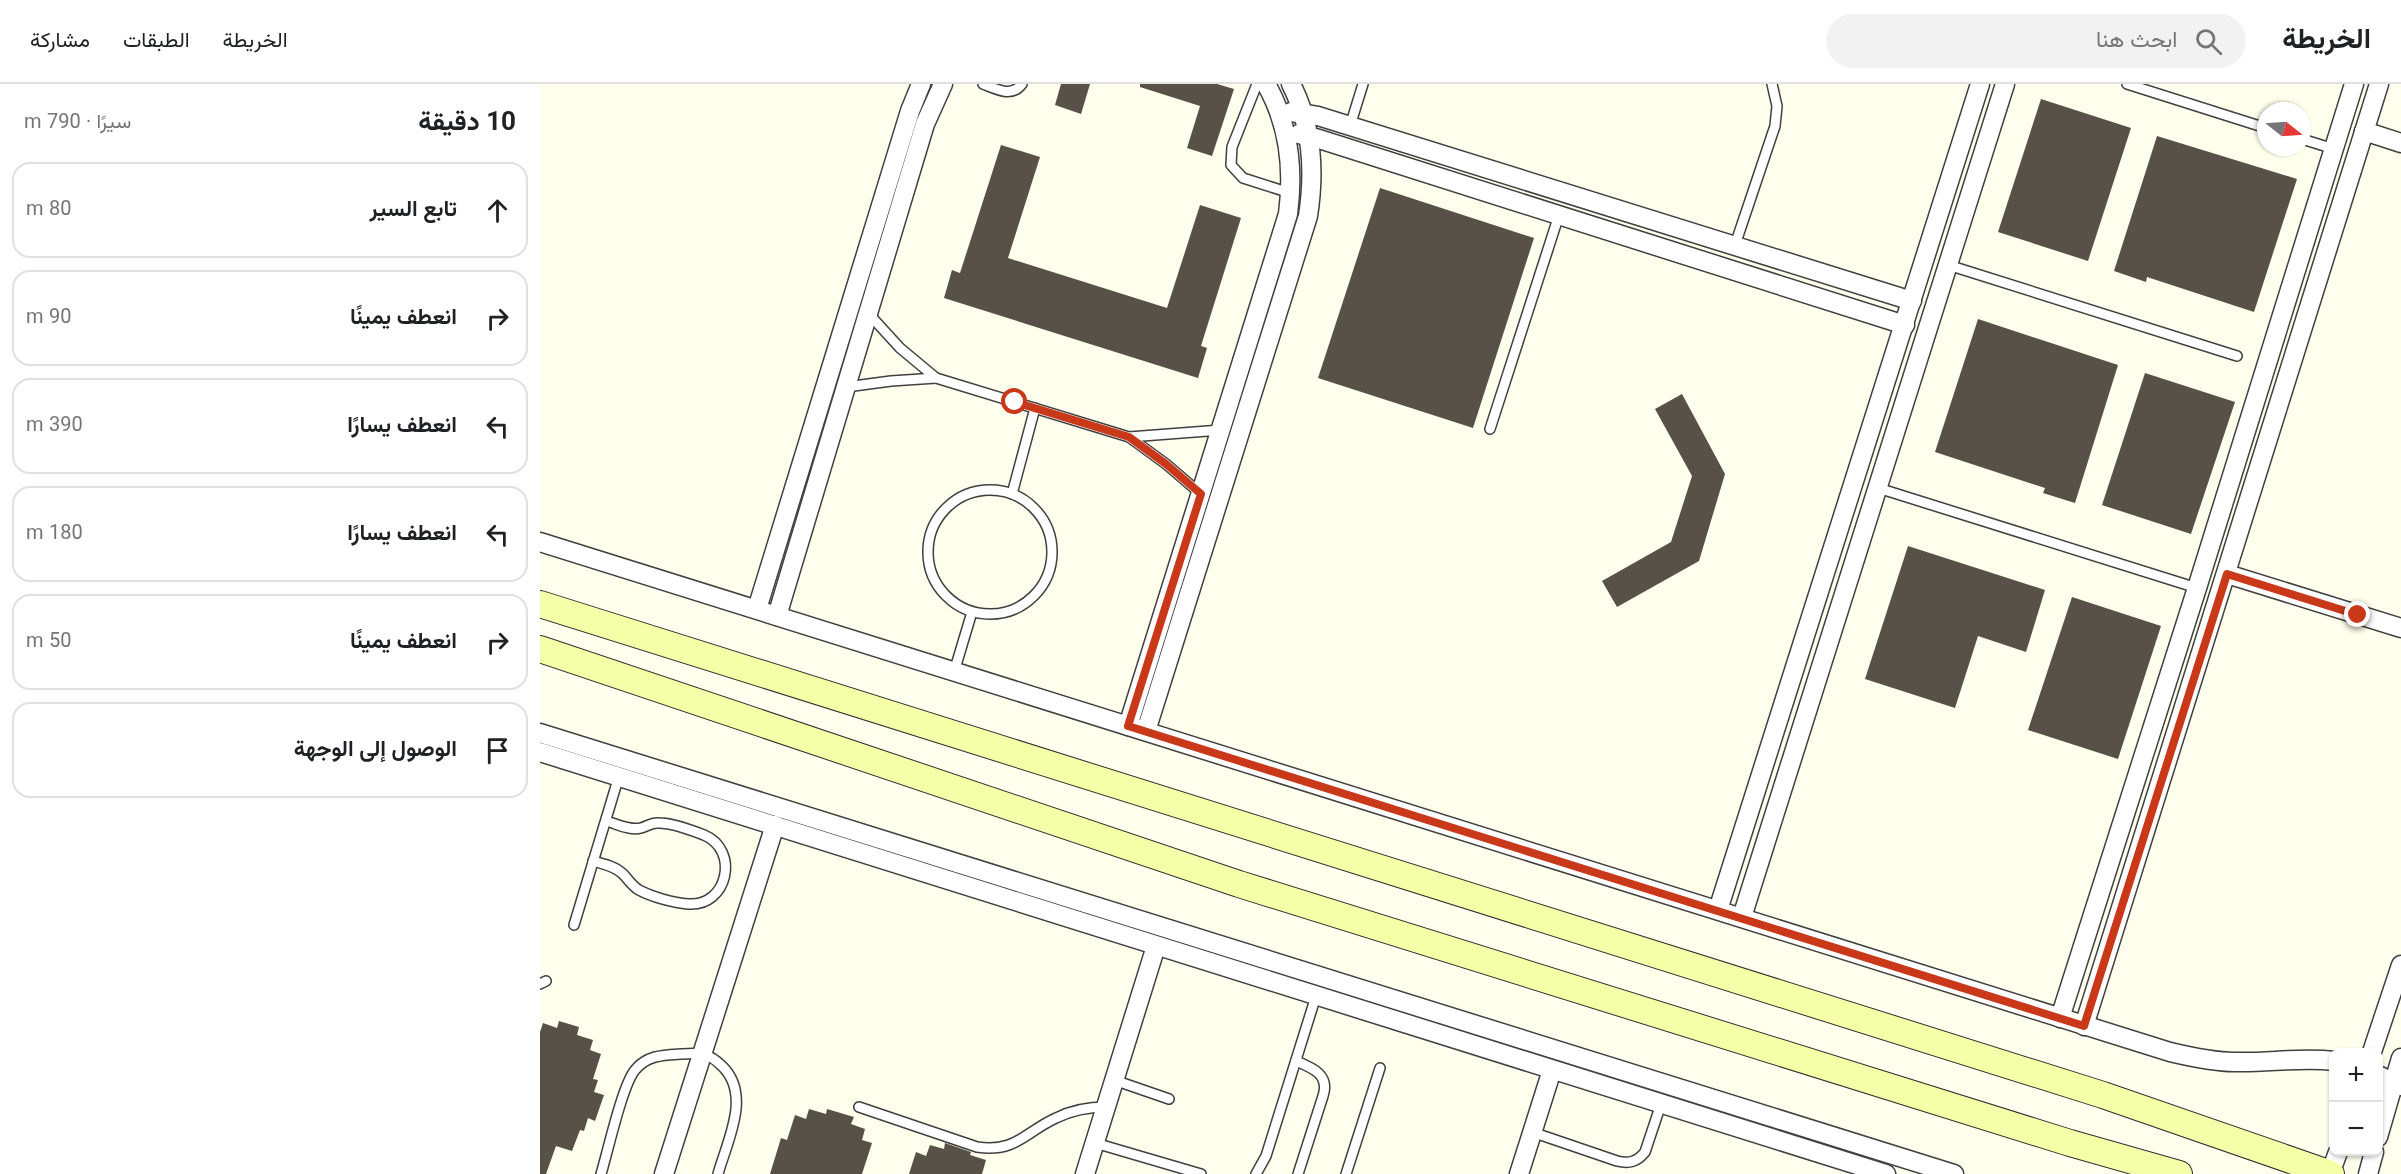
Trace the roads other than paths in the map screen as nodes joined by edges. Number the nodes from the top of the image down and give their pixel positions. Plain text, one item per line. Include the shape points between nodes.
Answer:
1 (921, 84) edge
2 (943, 84) edge
3 (983, 84) edge
4 (1022, 84) edge
5 (1257, 84) edge
6 (1266, 84) edge
7 (1291, 84) edge
8 (1363, 84) edge
9 (1772, 84) edge
10 (1980, 84) edge
11 (2005, 84) edge
12 (2127, 84) edge
13 (2354, 84) edge
14 (2379, 84) edge
15 (1302, 112) junction
16 (1280, 113) junction
17 (2257, 125) edge
18 (1350, 126) junction
19 (1286, 132) junction
20 (2364, 132) junction
21 (1308, 136) junction
22 (2311, 142) edge
23 (2401, 143) edge
24 (2334, 149) junction
25 (1290, 193) junction
26 (1559, 215) junction
27 (1735, 245) junction
28 (1948, 265) junction
29 (1864, 286) junction
30 (1912, 301) junction
31 (1857, 310) junction
32 (868, 313) junction
33 (1905, 325) junction
34 (2236, 356) dead end
35 (936, 378) junction
36 (846, 387) junction
37 (1035, 408) junction
38 (1490, 429) dead end
39 (1221, 430) junction
40 (1129, 437) junction
41 (1878, 488) junction
42 (1012, 494) junction
43 (1201, 494) junction
44 (540, 542) edge
45 (2227, 574) junction
46 (2197, 588) junction
47 (540, 604) edge
48 (757, 609) junction
49 (972, 612) junction
50 (777, 616) junction
51 (2401, 628) edge
52 (540, 649) edge
53 (954, 672) junction
54 (1137, 728) junction
55 (540, 733) edge
56 (540, 752) edge
57 (619, 776) junction
58 (606, 820) junction
59 (775, 825) junction
60 (593, 861) junction
61 (1718, 910) junction
62 (1743, 917) junction
63 (574, 925) dead end
64 (1156, 946) junction
65 (2401, 965) edge
66 (1316, 996) junction
67 (2060, 1018) junction
68 (2084, 1026) junction
69 (2374, 1048) edge
70 (703, 1053) junction
71 (2401, 1058) edge
72 (2329, 1060) edge
73 (1296, 1061) junction
74 (1380, 1068) dead end
75 (1552, 1070) junction
76 (1114, 1080) junction
77 (2391, 1081) edge
78 (1169, 1099) dead end
79 (1661, 1104) junction
80 (859, 1107) dead end
81 (1106, 1107) junction
82 (2383, 1118) edge
83 (1532, 1132) junction
84 (1095, 1143) junction
85 (2337, 1156) edge
86 (2373, 1156) edge
87 (601, 1174) edge
88 (664, 1174) edge
89 (718, 1174) edge
90 (1085, 1174) edge
91 (1201, 1174) edge
92 (1256, 1174) edge
93 (1298, 1174) edge
94 (1346, 1174) edge
95 (1519, 1174) edge
96 (1886, 1174) edge
97 (1954, 1174) edge
98 (2179, 1174) edge
99 (2331, 1174) edge
100 (2368, 1174) edge

1 - 48 street
2 - 32 street via 926,124
3 - 4 lane via 1009,92 1018,90
5 - 25 lane via 1232,147 1231,165 1243,178
6 - 16 street
7 - 15 street
8 - 18 lane
9 - 27 lane via 1777,106 1775,126
10 - 30 street
11 - 28 street
12 - 17 lane
13 - 24 street
14 - 20 street
15 - 16 street
15 - 18 street
15 - 21 street
16 - 19 street
18 - 27 street
19 - 21 street
19 - 25 street
20 - 23 street
20 - 45 street
21 - 26 street
21 - 54 street via 1311,196 1303,236
22 - 24 lane
24 - 46 street
25 - 39 street via 1282,233
26 - 31 street
26 - 38 lane
27 - 29 street
28 - 34 lane
28 - 41 street
29 - 30 street
29 - 31 street
30 - 33 street
31 - 33 street
32 - 35 lane via 900,348
32 - 36 street
33 - 61 street
35 - 36 lane
35 - 37 lane
36 - 50 street
37 - 40 lane
37 - 42 lane
39 - 40 lane
39 - 43 street
40 - 43 lane
41 - 46 lane
41 - 62 street
42 - 49 lane via 1033,507 1047,528 1052,553 1049,572 1040,589 1021,606 998,614
42 - 49 lane via 987,490 964,496 944,511 931,532 928,557 935,581 950,600
43 - 54 street
44 - 48 street
45 - 51 street
45 - 68 street
46 - 67 street
47 - 99 street via 2103,1095
48 - 50 street
49 - 53 lane
50 - 53 street
52 - 98 street via 1239,884
53 - 54 street
54 - 61 street
55 - 97 street
56 - 57 street
57 - 58 lane
57 - 59 street
58 - 60 lane
58 - 60 lane via 630,829 665,824 710,838 722,850 726,876 713,897 688,904 639,890 616,869
59 - 64 street
59 - 70 street
60 - 63 lane
61 - 62 street
62 - 67 street
64 - 66 street
64 - 76 street
65 - 69 street
66 - 73 lane
66 - 75 street
67 - 68 street
68 - 72 street via 2210,1060
70 - 87 lane via 656,1056 635,1070
70 - 88 street
70 - 89 lane via 729,1073 737,1095
71 - 77 street
73 - 92 lane via 1264,1164
73 - 93 lane via 1316,1070 1325,1085
74 - 94 lane
75 - 79 street
75 - 83 street
76 - 78 lane
76 - 81 street
77 - 82 street
79 - 83 lane via 1645,1152 1629,1162
79 - 96 street
80 - 81 lane via 977,1147 997,1149 1017,1143 1062,1115
81 - 84 street
83 - 95 street
84 - 90 street
84 - 91 lane
85 - 99 street
86 - 100 street

